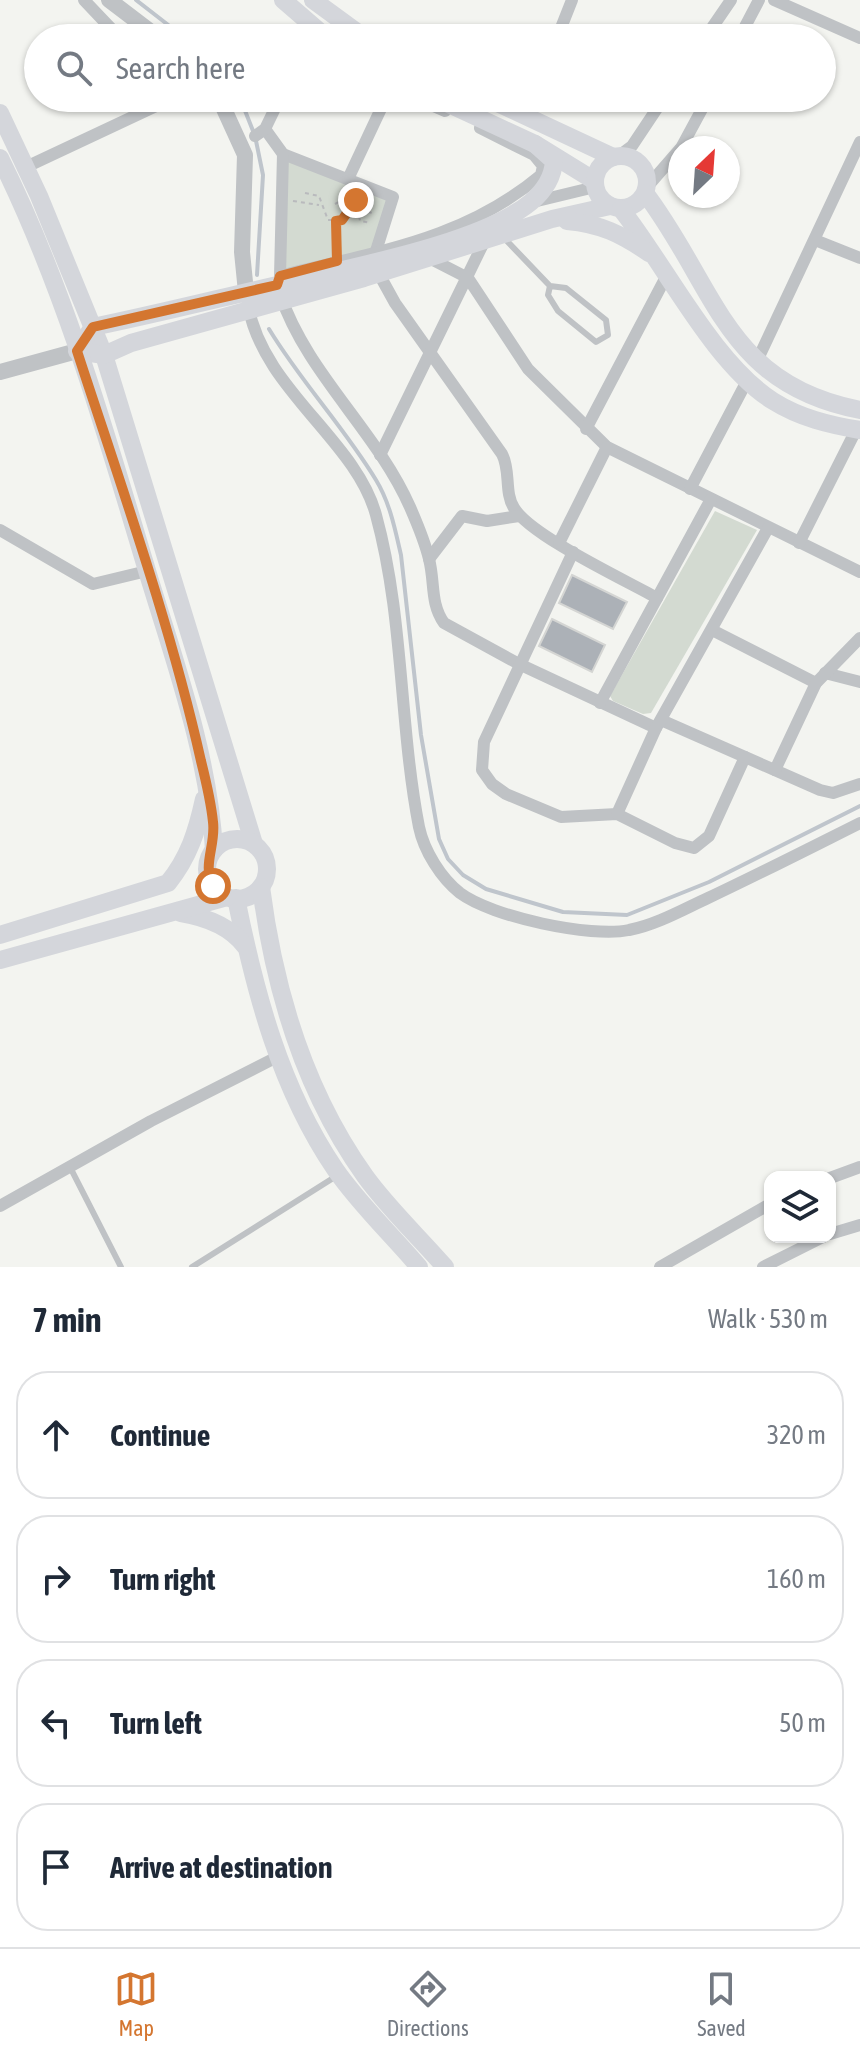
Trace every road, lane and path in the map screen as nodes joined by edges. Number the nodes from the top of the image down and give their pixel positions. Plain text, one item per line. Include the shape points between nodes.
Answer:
1 (84, 0) edge
2 (109, 0) edge
3 (283, 0) edge
4 (313, 0) edge
5 (572, 0) edge
6 (731, 0) edge
7 (759, 0) edge
8 (774, 0) edge
9 (107, 24) edge
10 (141, 24) edge
11 (302, 24) edge
12 (346, 24) edge
13 (563, 24) edge
14 (715, 24) edge
15 (746, 24) edge
16 (828, 24) edge
17 (836, 27) edge
18 (860, 38) edge
19 (139, 112) edge
20 (225, 112) edge
21 (272, 112) edge
22 (382, 112) edge
23 (444, 112) edge
24 (466, 112) edge
25 (539, 112) edge
26 (655, 112) edge
27 (701, 112) edge
28 (0, 113) edge
29 (688, 136) edge
30 (860, 142) edge
31 (535, 144) junction
32 (283, 154) junction
33 (616, 156) junction
34 (0, 158) edge
35 (856, 162) edge
36 (668, 164) edge
37 (26, 167) junction
38 (348, 179) junction
39 (595, 184) junction
40 (646, 190) junction
41 (305, 193) dead end
42 (284, 200) junction
43 (529, 203) junction
44 (335, 204) dead end
45 (321, 205) junction
46 (615, 207) junction
47 (358, 211) junction
48 (552, 219) junction
49 (336, 221) junction
50 (503, 235) junction
51 (815, 240) junction
52 (484, 242) junction
53 (376, 251) junction
54 (429, 258) junction
55 (860, 258) edge
56 (337, 261) junction
57 (664, 267) junction
58 (379, 274) junction
59 (468, 278) junction
60 (550, 286) junction
61 (280, 287) junction
62 (248, 301) junction
63 (93, 327) junction
64 (430, 349) junction
65 (77, 351) junction
66 (104, 355) junction
67 (757, 361) junction
68 (0, 372) edge
69 (748, 379) junction
70 (860, 410) edge
71 (586, 429) junction
72 (858, 430) edge
73 (607, 447) junction
74 (380, 455) junction
75 (690, 489) junction
76 (711, 499) junction
77 (519, 516) junction
78 (768, 528) junction
79 (0, 530) edge
80 (559, 543) junction
81 (799, 543) junction
82 (573, 552) junction
83 (429, 559) junction
84 (147, 571) junction
85 (860, 572) edge
86 (657, 598) junction
87 (712, 630) junction
88 (860, 638) edge
89 (519, 664) junction
90 (821, 678) junction
91 (860, 682) edge
92 (600, 703) junction
93 (658, 724) junction
94 (745, 757) junction
95 (775, 770) junction
96 (860, 784) edge
97 (206, 788) junction
98 (617, 814) junction
99 (860, 823) edge
100 (254, 844) junction
101 (211, 856) junction
102 (168, 883) junction
103 (261, 887) junction
104 (232, 898) junction
105 (178, 912) junction
106 (0, 935) edge
107 (246, 948) junction
108 (0, 960) edge
109 (279, 1056) junction
110 (70, 1167) junction
111 (860, 1167) edge
112 (340, 1174) junction
113 (836, 1176) edge
114 (0, 1206) edge
115 (764, 1207) edge
116 (860, 1225) edge
117 (836, 1232) edge
118 (811, 1243) edge
119 (121, 1267) edge
120 (192, 1267) edge
121 (419, 1267) edge
122 (445, 1267) edge
123 (660, 1267) edge
124 (763, 1267) edge

1 - 9 street
2 - 10 street
3 - 11 main road
4 - 12 main road
5 - 13 street
6 - 14 street
7 - 15 street
8 - 16 street
17 - 18 street
19 - 37 street
20 - 62 street via 245,155 242,252
21 - 32 street via 260,132
22 - 38 street
23 - 53 street via 534,155 543,166 541,175 468,225
24 - 31 main road
25 - 33 main road
26 - 33 street via 632,146
27 - 29 street
28 - 37 main road
30 - 35 street
31 - 39 main road
31 - 43 main road via 554,161 553,174
32 - 38 street
32 - 42 street
33 - 39 main road via 600,166
33 - 40 main road via 642,166
34 - 65 main road
35 - 51 street
36 - 40 street
37 - 63 main road
38 - 53 street via 393,197
39 - 43 street
39 - 46 main road via 599,198
40 - 46 main road via 637,203
40 - 67 main road via 737,342
41 - 45 path via 319,196
42 - 45 path
42 - 61 street
43 - 61 main road via 434,246
44 - 47 path via 348,197 356,200
45 - 49 path via 324,216
46 - 48 main road
46 - 57 main road
47 - 47 path via 369,213 379,214 367,223 360,221
47 - 49 path via 347,210
48 - 50 main road
48 - 57 main road via 616,231
49 - 56 path
50 - 52 main road
50 - 60 lane
51 - 55 street
51 - 67 street
52 - 54 main road
52 - 59 street
53 - 56 street
54 - 58 main road
54 - 59 street
56 - 61 street
57 - 69 main road via 721,355
57 - 71 street
58 - 61 main road
58 - 64 street
59 - 64 street
59 - 71 street via 528,369
60 - 60 lane via 566,288 597,312 606,320 608,335 596,342 558,311 548,295
61 - 62 main road
61 - 74 street via 296,337
62 - 63 main road
62 - 66 main road
62 - 99 street via 263,348 373,504 397,628 420,830 444,878 462,895 510,916 571,928 629,931
63 - 65 main road
63 - 66 main road
64 - 74 street
64 - 77 street via 507,463 510,498
65 - 66 main road
65 - 68 street
65 - 84 main road
66 - 100 main road
67 - 70 main road via 783,384 825,403
69 - 72 main road via 772,401 818,422
69 - 75 street
71 - 73 street
72 - 81 street
73 - 75 street
73 - 80 street
74 - 83 street via 409,505
75 - 76 street
76 - 78 street
76 - 86 street
77 - 80 street
77 - 83 street via 487,521 462,516
78 - 81 street
78 - 87 street
79 - 84 street via 93,584
80 - 82 street
81 - 85 street
82 - 86 street
82 - 89 street
83 - 89 street via 436,612 444,623
84 - 97 main road
86 - 92 street
87 - 90 street
87 - 93 street
88 - 90 street
89 - 92 street
89 - 98 street via 484,742 486,778 506,794 561,817
90 - 91 street
90 - 95 street
92 - 93 street
93 - 94 street
93 - 98 street
94 - 95 street
94 - 98 street via 709,836 694,848
95 - 96 street via 833,793
97 - 101 main road
97 - 102 main road via 197,832 183,865
100 - 101 main road via 229,840
100 - 103 main road via 266,859
101 - 102 main road
101 - 104 main road via 213,886
102 - 106 main road
103 - 104 main road
103 - 122 main road via 280,987 316,1095 367,1178
104 - 105 main road
104 - 107 main road
105 - 107 main road via 231,932
105 - 108 main road
107 - 109 main road
109 - 110 street
109 - 112 main road via 300,1107
110 - 114 street
110 - 119 lane
111 - 113 street
112 - 120 lane
112 - 121 main road
115 - 123 street
116 - 117 street
118 - 124 street

